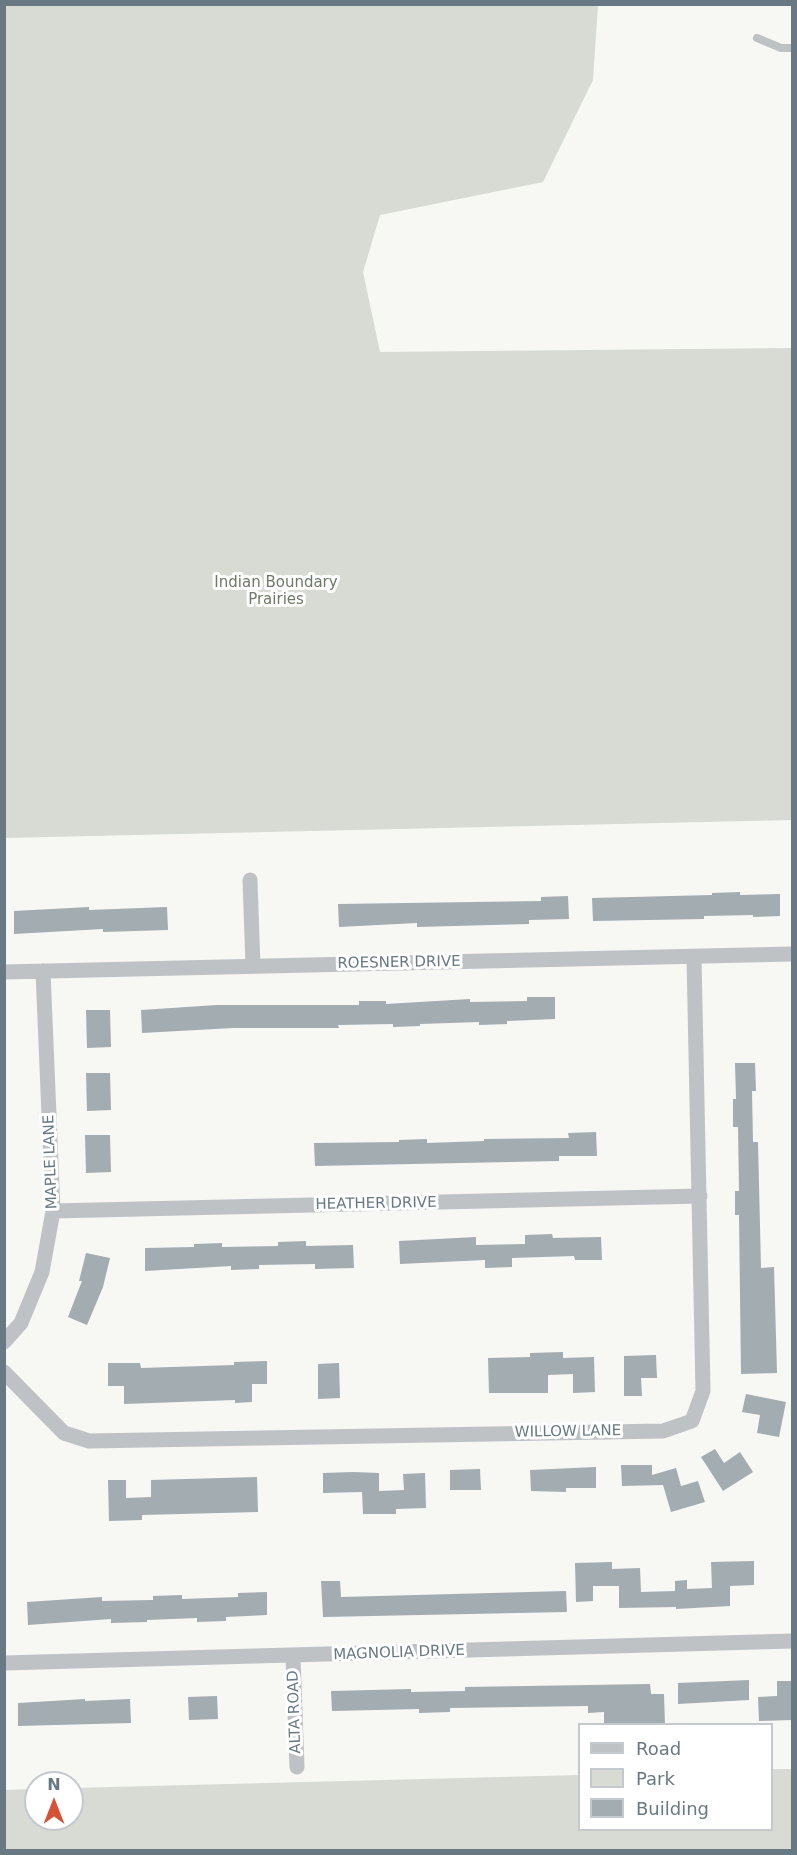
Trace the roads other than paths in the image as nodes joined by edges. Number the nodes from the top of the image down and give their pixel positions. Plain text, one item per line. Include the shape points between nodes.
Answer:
1 (757, 38) dead end
2 (792, 48) edge
3 (250, 880) dead end
4 (792, 954) edge
5 (694, 957) junction
6 (253, 966) junction
7 (43, 971) junction
8 (4, 972) edge
9 (700, 1196) junction
10 (53, 1212) junction
11 (4, 1342) edge
12 (4, 1372) edge
13 (792, 1641) edge
14 (293, 1657) junction
15 (4, 1663) edge
16 (297, 1767) dead end

1 - 2 lane via 781,48
3 - 6 street
4 - 5 street, ROESNER DRIVE
5 - 6 street, ROESNER DRIVE
5 - 9 street, WILLOW LANE
6 - 7 street, ROESNER DRIVE
7 - 8 street, ROESNER DRIVE
7 - 10 street, MAPLE LANE
9 - 10 street, HEATHER DRIVE
9 - 12 street, WILLOW LANE via 703,1390 692,1420 663,1431 89,1441 64,1433
10 - 11 street, MAPLE LANE via 42,1272 21,1323
13 - 14 street, MAGNOLIA DRIVE
14 - 15 street, MAGNOLIA DRIVE
14 - 16 street, ALTA ROAD

